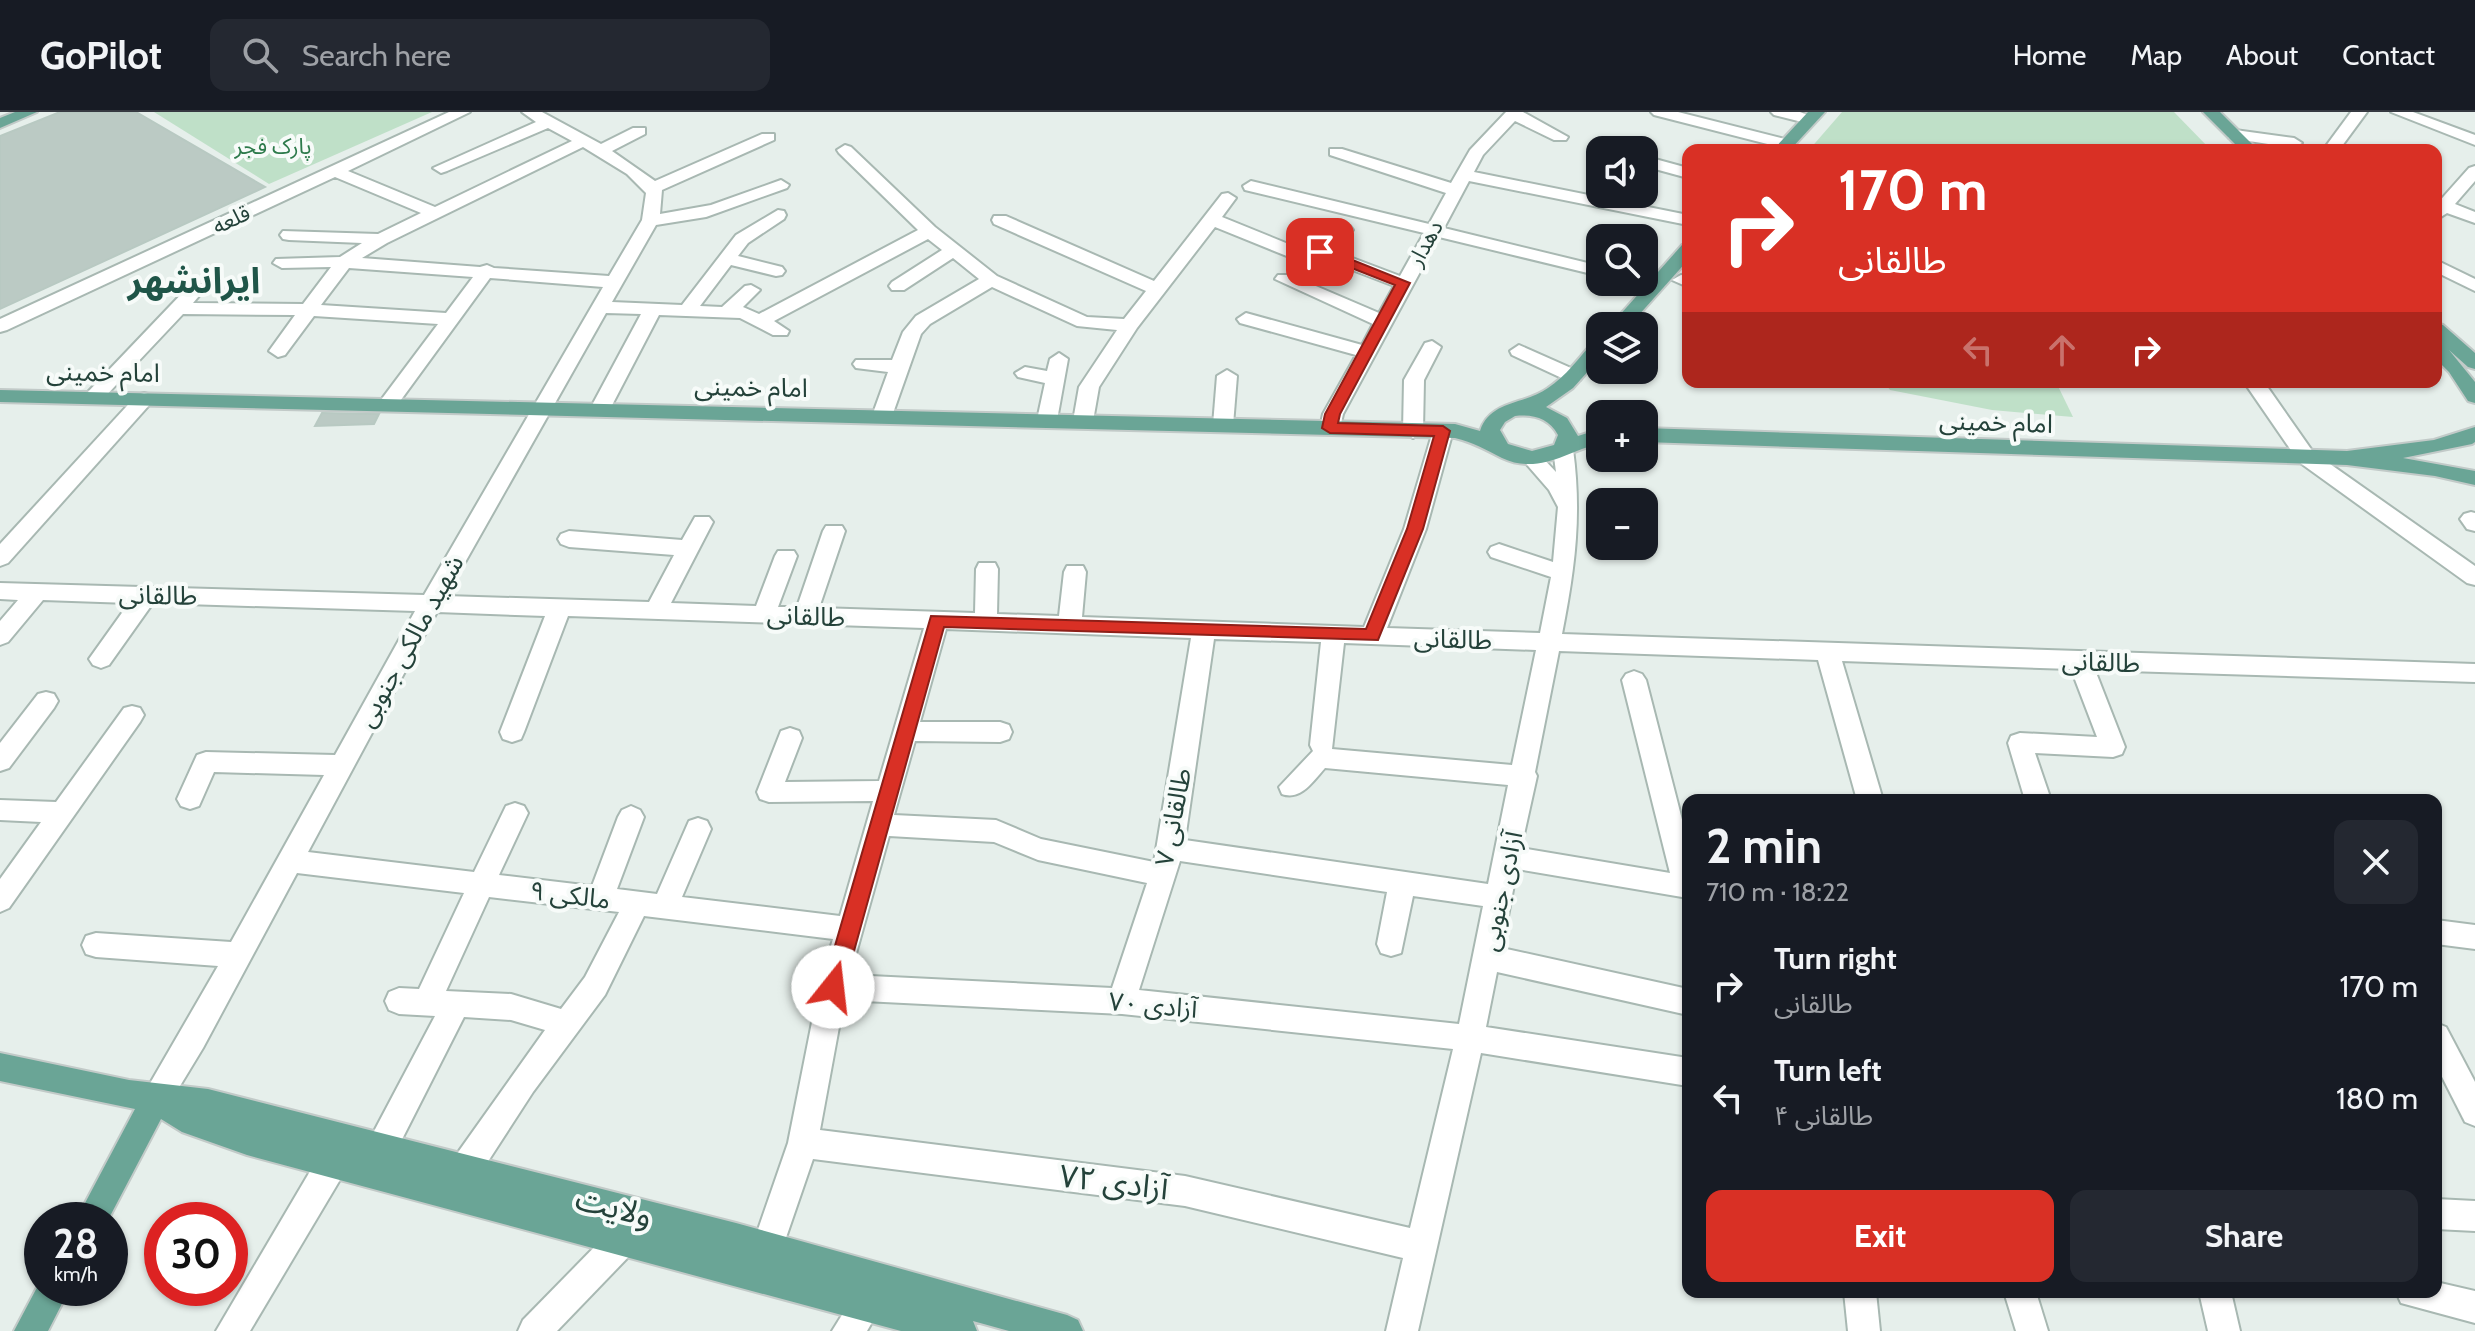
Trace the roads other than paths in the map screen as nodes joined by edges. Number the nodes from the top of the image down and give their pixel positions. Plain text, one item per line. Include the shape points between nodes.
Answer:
1 (6, 112) edge
2 (29, 112) edge
3 (462, 112) edge
4 (530, 112) edge
5 (1659, 112) edge
6 (1779, 112) edge
7 (1835, 112) edge
8 (2195, 112) edge
9 (2211, 112) edge
10 (2359, 112) edge
11 (2399, 112) edge
12 (1514, 113) edge
13 (0, 115) edge
14 (1813, 116) edge
15 (548, 122) junction
16 (0, 123) edge
17 (639, 131) dead end
18 (768, 137) dead end
19 (1560, 137) dead end
20 (2475, 140) edge
21 (582, 142) junction
22 (2234, 142) edge
23 (2294, 143) dead end
24 (1775, 144) edge
25 (1793, 144) edge
26 (1795, 144) edge
27 (2335, 144) edge
28 (845, 150) dead end
29 (598, 152) junction
30 (1336, 152) dead end
31 (1658, 165) edge
32 (441, 168) dead end
33 (335, 171) junction
34 (1682, 171) edge
35 (2475, 171) edge
36 (1459, 182) junction
37 (781, 185) dead end
38 (1251, 186) dead end
39 (653, 188) junction
40 (1228, 198) dead end
41 (2442, 209) edge
42 (2442, 210) edge
43 (435, 213) junction
44 (778, 215) dead end
45 (2475, 218) edge
46 (1211, 219) junction
47 (1682, 219) edge
48 (650, 220) junction
49 (1000, 220) dead end
50 (1432, 228) junction
51 (1344, 230) dead end
52 (929, 231) junction
53 (289, 235) dead end
54 (381, 239) junction
55 (955, 249) junction
56 (1682, 254) edge
57 (1315, 256) junction
58 (726, 258) junction
59 (344, 262) junction
60 (282, 263) dead end
61 (1586, 267) edge
62 (2442, 268) edge
63 (487, 270) junction
64 (776, 271) dead end
65 (1658, 276) edge
66 (991, 280) junction
67 (614, 282) junction
68 (1682, 282) edge
69 (1403, 283) junction
70 (898, 286) dead end
71 (2475, 286) edge
72 (196, 289) dead end
73 (1157, 289) junction
74 (751, 290) dead end
75 (599, 307) junction
76 (178, 308) junction
77 (653, 308) junction
78 (688, 309) junction
79 (309, 310) junction
80 (727, 312) junction
81 (1651, 312) edge
82 (452, 319) junction
83 (1246, 319) dead end
84 (760, 321) junction
85 (1383, 321) junction
86 (1129, 325) junction
87 (0, 326) edge
88 (780, 331) dead end
89 (2442, 334) edge
90 (1432, 347) dead end
91 (278, 351) dead end
92 (1519, 351) dead end
93 (1366, 352) junction
94 (2442, 354) edge
95 (1586, 362) edge
96 (2475, 363) edge
97 (863, 364) dead end
98 (901, 367) junction
99 (1025, 373) dead end
100 (1227, 376) dead end
101 (1573, 376) junction
102 (1586, 380) edge
103 (2258, 388) edge
104 (0, 396) edge
105 (2475, 397) edge
106 (93, 398) junction
107 (144, 399) junction
108 (388, 404) junction
109 (541, 407) junction
110 (600, 409) junction
111 (1504, 413) junction
112 (882, 416) junction
113 (1047, 420) junction
114 (1083, 421) junction
115 (1223, 425) junction
116 (1330, 428) junction
117 (1413, 431) junction
118 (1449, 431) junction
119 (2475, 434) edge
120 (1586, 435) edge
121 (1658, 435) edge
122 (1563, 436) junction
123 (1498, 446) junction
124 (2306, 457) junction
125 (2347, 458) junction
126 (1532, 459) junction
127 (2475, 478) edge
128 (2351, 489) junction
129 (1568, 507) junction
130 (702, 522) dead end
131 (834, 531) dead end
132 (569, 539) dead end
133 (689, 548) junction
134 (1499, 552) dead end
135 (786, 556) dead end
136 (0, 558) edge
137 (2464, 562) edge
138 (987, 569) dead end
139 (1075, 572) dead end
140 (1563, 573) junction
141 (2475, 577) edge
142 (0, 591) edge
143 (37, 592) junction
144 (147, 595) junction
145 (431, 602) junction
146 (560, 607) junction
147 (656, 611) junction
148 (764, 614) junction
149 (805, 616) junction
150 (937, 621) junction
151 (986, 622) junction
152 (1070, 624) junction
153 (1204, 628) junction
154 (1333, 634) junction
155 (0, 636) edge
156 (1372, 636) junction
157 (1548, 642) junction
158 (1828, 654) junction
159 (101, 659) dead end
160 (2080, 661) junction
161 (2475, 673) edge
162 (1634, 680) dead end
163 (46, 701) dead end
164 (132, 715) dead end
165 (906, 731) junction
166 (512, 732) dead end
167 (1000, 732) dead end
168 (790, 738) dead end
169 (1322, 745) dead end
170 (0, 761) edge
171 (342, 765) junction
172 (1525, 776) junction
173 (1291, 787) dead end
174 (889, 791) junction
175 (1868, 794) edge
176 (2036, 794) edge
177 (190, 799) dead end
178 (0, 810) edge
179 (62, 813) junction
180 (515, 813) dead end
181 (631, 817) dead end
182 (879, 825) junction
183 (698, 829) dead end
184 (1171, 849) junction
185 (1508, 857) junction
186 (290, 861) junction
187 (1682, 867) edge
188 (1163, 875) junction
189 (1402, 883) junction
190 (479, 884) junction
191 (1682, 885) edge
192 (1500, 897) junction
193 (600, 899) junction
194 (0, 900) edge
195 (651, 905) junction
196 (850, 929) junction
197 (2442, 933) edge
198 (2475, 937) edge
199 (1391, 944) dead end
200 (96, 945) dead end
201 (239, 955) junction
202 (1487, 957) junction
203 (833, 987) junction
204 (399, 1001) dead end
205 (1122, 1001) junction
206 (1682, 1001) edge
207 (427, 1002) junction
208 (457, 1002) junction
209 (566, 1023) junction
210 (1470, 1038) junction
211 (2442, 1061) edge
212 (1, 1068) edge
213 (1682, 1071) edge
214 (2447, 1081) edge
215 (156, 1099) junction
216 (2475, 1112) edge
217 (803, 1143) junction
218 (382, 1147) junction
219 (333, 1162) junction
220 (465, 1169) junction
221 (101, 1202) edge
222 (2442, 1214) edge
223 (2475, 1216) edge
224 (624, 1239) junction
225 (1420, 1246) junction
226 (768, 1247) junction
227 (1861, 1298) edge
228 (2022, 1298) edge
229 (2216, 1298) edge
230 (2437, 1298) edge
231 (44, 1306) edge
232 (2475, 1307) edge
233 (857, 1318) edge
234 (30, 1331) edge
235 (232, 1331) edge
236 (534, 1331) edge
237 (961, 1331) edge
238 (1067, 1331) edge
239 (1402, 1331) edge
240 (1864, 1331) edge
241 (2032, 1331) edge
242 (2224, 1331) edge

1 - 13 main road
2 - 16 main road
3 - 33 street, قلعه
4 - 15 street
5 - 24 street
6 - 14 street
7 - 26 main road
8 - 22 main road
9 - 22 main road
10 - 27 street
11 - 20 street
12 - 19 street
12 - 36 street, دهدار via 1488,138
14 - 25 main road
15 - 21 street
15 - 32 street
17 - 29 street
18 - 39 street
21 - 29 street
21 - 43 street
22 - 23 street
28 - 52 street
29 - 39 street
30 - 36 street
31 - 34 street
33 - 43 street
33 - 87 street, قلعه
35 - 41 street
36 - 47 street
36 - 50 street, دهدار
37 - 48 street via 719,209
38 - 50 street
39 - 48 street, شهید مالکی جنوبی via 656,202
40 - 46 street
42 - 45 street
43 - 54 street
44 - 58 street via 742,239
46 - 57 street
46 - 73 street
48 - 67 street, شهید مالکی جنوبی
49 - 73 street
50 - 61 street
50 - 69 street, دهدار
51 - 57 street
52 - 55 street
52 - 84 street
53 - 54 street
54 - 59 street
55 - 66 street
55 - 70 street
56 - 65 main road
57 - 69 street
57 - 85 street via 1284,279
58 - 64 street
58 - 78 street
59 - 60 street
59 - 63 street
59 - 79 street
62 - 71 street
63 - 67 street
63 - 82 street
66 - 86 street via 1084,322
66 - 98 street via 923,320 912,332
67 - 75 street, شهید مالکی جنوبی
68 - 81 main road
69 - 85 street, دهدار
72 - 76 street
73 - 86 street
74 - 80 street
75 - 77 street
75 - 109 street, شهید مالکی جنوبی
76 - 79 street
76 - 106 street
77 - 78 street
77 - 110 street
78 - 80 street
79 - 82 street
79 - 91 street
80 - 84 street
82 - 108 street
83 - 93 street
84 - 88 street
85 - 93 street, دهدار
86 - 114 street via 1089,387
89 - 96 main road
90 - 117 street via 1414,380
92 - 101 street
93 - 116 street, دهدار
94 - 105 main road
95 - 101 main road
97 - 98 street
98 - 112 street
99 - 113 street via 1057,369
100 - 115 street
101 - 111 main road via 1538,405
102 - 122 main road via 1566,402
103 - 124 street
104 - 106 main road, امام خمینی
106 - 107 main road, امام خمینی
107 - 108 main road, امام خمینی
107 - 136 street
108 - 109 main road, امام خمینی
109 - 110 main road, امام خمینی
109 - 145 street, شهید مالکی جنوبی
110 - 112 main road, امام خمینی
111 - 118 main road
111 - 122 main road via 1530,409
111 - 123 main road via 1490,430
112 - 113 main road, امام خمینی
113 - 114 main road, امام خمینی
114 - 115 main road, امام خمینی
115 - 116 main road, امام خمینی
116 - 117 main road, امام خمینی
117 - 118 main road, امام خمینی
118 - 123 main road, امام خمینی
118 - 156 street
119 - 125 main road via 2434,446
120 - 122 main road
121 - 124 main road, امام خمینی
122 - 126 main road via 1545,458
122 - 129 street, آزادی جنوبی
123 - 126 main road
124 - 125 main road, امام خمینی
124 - 128 street
125 - 127 main road
125 - 128 street via 2340,467
126 - 129 street
128 - 137 street
129 - 140 street, آزادی جنوبی
130 - 133 street
131 - 149 street
132 - 133 street
133 - 147 street
134 - 140 street
135 - 148 street
137 - 141 street
138 - 151 street
139 - 152 street
140 - 157 street, آزادی جنوبی
142 - 143 street, طالقانی
143 - 144 street, طالقانی
143 - 155 street
144 - 145 street, طالقانی
144 - 159 street
145 - 146 street, طالقانی
145 - 171 street, شهید مالکی جنوبی
146 - 147 street, طالقانی
146 - 166 street
147 - 148 street, طالقانی
148 - 149 street, طالقانی
149 - 150 street, طالقانی
150 - 151 street, طالقانی
150 - 165 street
151 - 152 street, طالقانی
152 - 153 street, طالقانی
153 - 154 street, طالقانی
153 - 184 street, طالقانی ۷
154 - 156 street, طالقانی
154 - 169 street
156 - 157 street, طالقانی
157 - 158 street, طالقانی
157 - 172 street, آزادی جنوبی
158 - 160 street, طالقانی
158 - 175 street
160 - 161 street, طالقانی
160 - 176 street via 2113,747 2020,743
162 - 187 street
163 - 170 street
164 - 179 street
165 - 167 street
165 - 174 street
168 - 174 street via 769,792
171 - 177 street via 206,762
171 - 186 street, شهید مالکی جنوبی
172 - 173 street via 1320,758
172 - 185 street, آزادی جنوبی
174 - 182 street
178 - 179 street
179 - 194 street
180 - 190 street
181 - 193 street
182 - 188 street via 996,831 1038,849
182 - 196 street
183 - 195 street
184 - 188 street, طالقانی ۷
184 - 189 street
185 - 191 street
185 - 192 street, آزادی جنوبی
186 - 190 street, مالکی ۹
186 - 201 street, شهید مالکی جنوبی
188 - 205 street, طالقانی ۷
189 - 192 street
189 - 199 street
190 - 193 street, مالکی ۹
190 - 207 street
192 - 202 street, آزادی جنوبی
193 - 195 street, مالکی ۹
195 - 196 street, مالکی ۹
195 - 209 street
196 - 203 street
197 - 198 street
200 - 201 street
201 - 215 street, شهید مالکی جنوبی
202 - 206 street
202 - 210 street, آزادی جنوبی
203 - 205 street, آزادی ۷۰
203 - 217 street
204 - 207 street
205 - 210 street, آزادی ۷۰
207 - 208 street
208 - 209 street via 511,1007
208 - 218 street
209 - 220 street
210 - 213 street, آزادی ۷۰
210 - 225 street, آزادی جنوبی
211 - 214 street
212 - 215 main road, ولایت
214 - 216 street
215 - 218 main road, ولایت via 208,1103
215 - 219 main road, ولایت via 192,1122
215 - 221 main road, شهید مالکی جنوبی
217 - 225 street, آزادی ۷۲ via 1185,1191
217 - 226 street
218 - 220 main road, ولایت
219 - 224 main road, ولایت
219 - 235 street
220 - 226 main road, ولایت
222 - 223 street
224 - 233 main road, ولایت
224 - 236 street
225 - 239 street, آزادی جنوبی
226 - 238 main road, ولایت
227 - 240 street
228 - 241 street
229 - 242 street
230 - 232 street
231 - 234 main road
233 - 237 main road, ولایت

